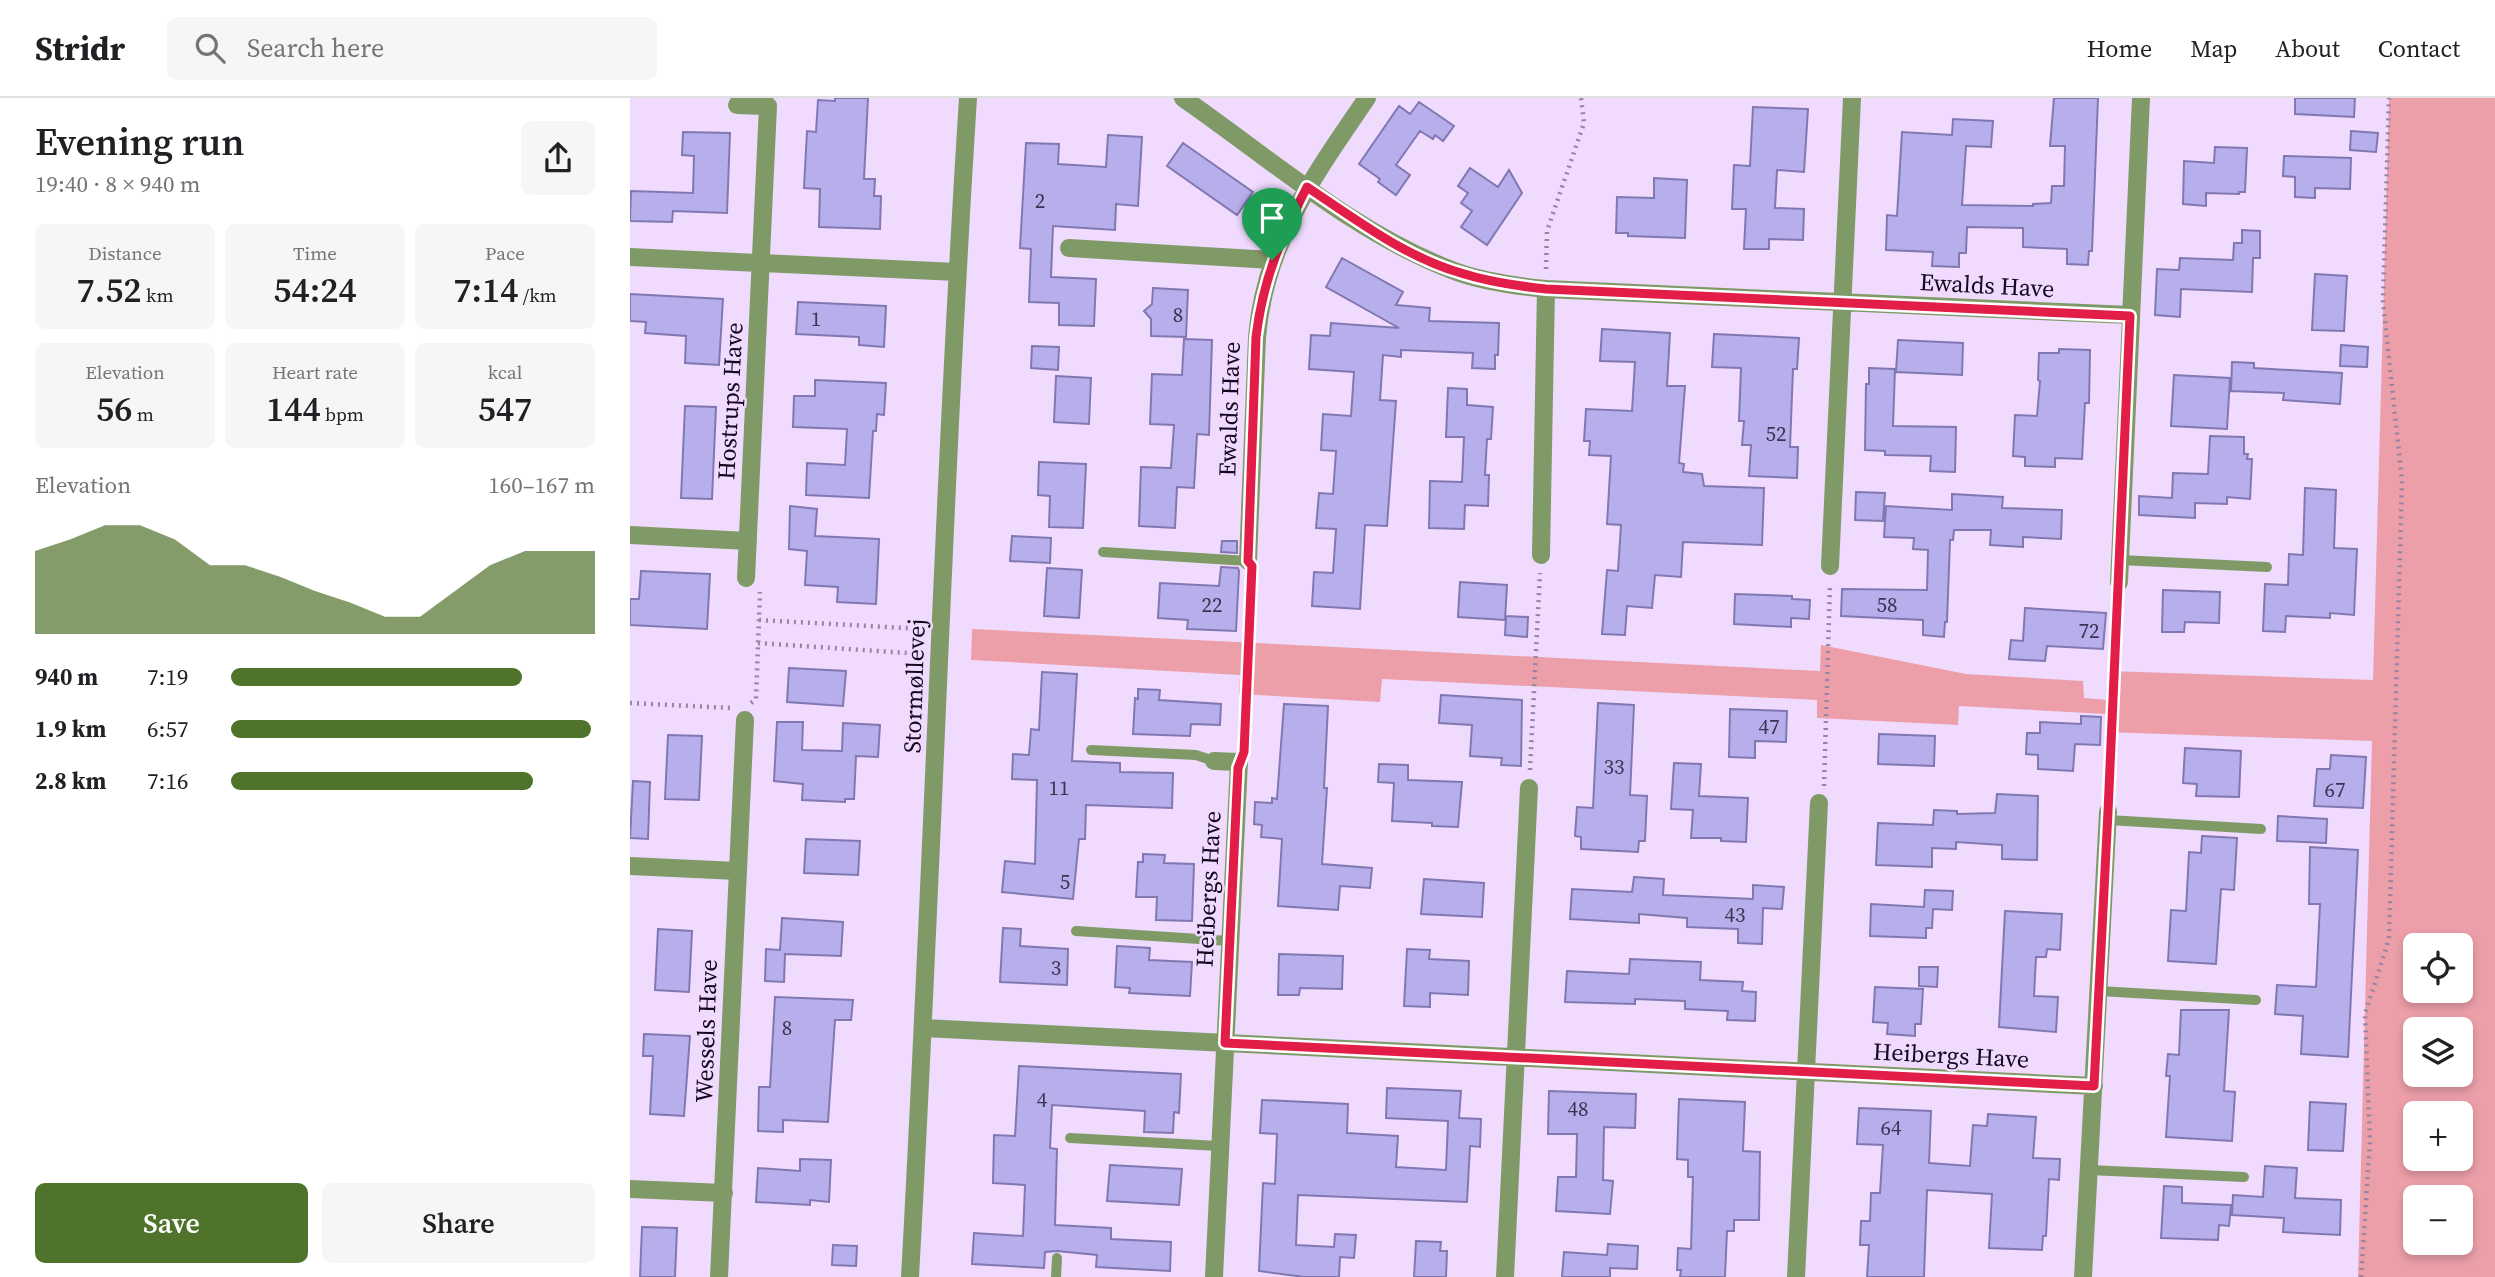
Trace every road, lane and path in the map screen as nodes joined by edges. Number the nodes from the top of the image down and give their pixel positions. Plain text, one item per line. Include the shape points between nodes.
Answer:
1 (968, 98) edge
2 (1183, 98) edge
3 (1367, 98) edge
4 (1581, 98) edge
5 (1852, 98) edge
6 (2141, 98) edge
7 (2389, 98) edge
8 (737, 105) dead end
9 (1307, 187) junction
10 (1069, 248) dead end
11 (630, 257) edge
12 (1272, 260) junction
13 (761, 262) junction
14 (957, 272) junction
15 (1546, 289) junction
16 (1842, 303) junction
17 (2130, 316) junction
18 (630, 535) edge
19 (748, 541) junction
20 (1103, 552) dead end
21 (1541, 555) joint
22 (2120, 560) junction
23 (1248, 561) junction
24 (1830, 566) joint
25 (2267, 567) dead end
26 (746, 578) joint
27 (2119, 582) joint
28 (759, 620) junction
29 (941, 629) junction
30 (758, 643) junction
31 (940, 655) junction
32 (630, 703) edge
33 (745, 714) junction
34 (1091, 750) dead end
35 (1214, 761) joint
36 (1239, 762) junction
37 (1529, 788) joint
38 (1819, 803) joint
39 (2108, 816) junction
40 (2261, 829) dead end
41 (630, 866) edge
42 (737, 871) junction
43 (1076, 931) dead end
44 (1230, 941) junction
45 (2099, 991) junction
46 (2256, 1000) dead end
47 (924, 1028) junction
48 (1225, 1043) junction
49 (1516, 1058) junction
50 (1805, 1073) junction
51 (2094, 1086) junction
52 (1070, 1138) dead end
53 (1219, 1146) junction
54 (2089, 1170) junction
55 (2244, 1177) dead end
56 (630, 1189) edge
57 (724, 1193) junction
58 (1057, 1258) dead end
59 (719, 1277) edge
60 (909, 1277) edge
61 (1056, 1277) edge
62 (1214, 1277) edge
63 (1505, 1277) edge
64 (1796, 1277) edge
65 (2083, 1277) edge
66 (2361, 1277) edge

1 - 14 street, Stormøllevej
2 - 9 street, Ewalds Have
3 - 9 street, Ewalds Have
4 - 15 path via 1584,123 1547,231
5 - 16 street
6 - 17 street
7 - 66 path via 2383,302 2402,481 2389,939 2365,1014 2371,1142
8 - 13 street, Hostrups Have via 768,106
9 - 12 street, Ewalds Have
9 - 15 street, Ewalds Have via 1387,239 1459,273
10 - 12 street
11 - 13 street
12 - 23 street, Ewalds Have via 1256,337
13 - 14 street
13 - 19 street, Hostrups Have
14 - 29 street, Stormøllevej
15 - 16 street, Ewalds Have
15 - 21 street
16 - 17 street, Ewalds Have
16 - 24 street
17 - 22 street
18 - 19 street
19 - 26 street, Hostrups Have
20 - 23 lane
21 - 37 path
22 - 25 lane
22 - 27 street
23 - 36 path via 1252,566 1244,752
24 - 38 path via 1824,792
26 - 28 path via 760,588
27 - 39 path
28 - 29 path
28 - 30 path
29 - 31 street, Stormøllevej
30 - 31 path
30 - 33 path via 756,699
31 - 47 street, Stormøllevej
32 - 33 path
33 - 42 street, Wessels Have
34 - 35 lane via 1196,755
35 - 36 street
36 - 44 street, Heibergs Have
37 - 49 street
38 - 50 street
39 - 40 lane
39 - 45 street
41 - 42 street
42 - 57 street, Wessels Have
43 - 44 lane
44 - 48 street, Heibergs Have
45 - 46 lane
45 - 51 street
47 - 48 street, Heibergs Have
47 - 60 street, Stormøllevej
48 - 49 street, Heibergs Have
48 - 53 street, Heibergs Have
49 - 50 street, Heibergs Have
49 - 63 street
50 - 51 street, Heibergs Have
50 - 64 street
51 - 54 street
52 - 53 lane
53 - 62 street, Heibergs Have
54 - 55 lane
54 - 65 street
56 - 57 street
57 - 59 street, Wessels Have
58 - 61 lane

